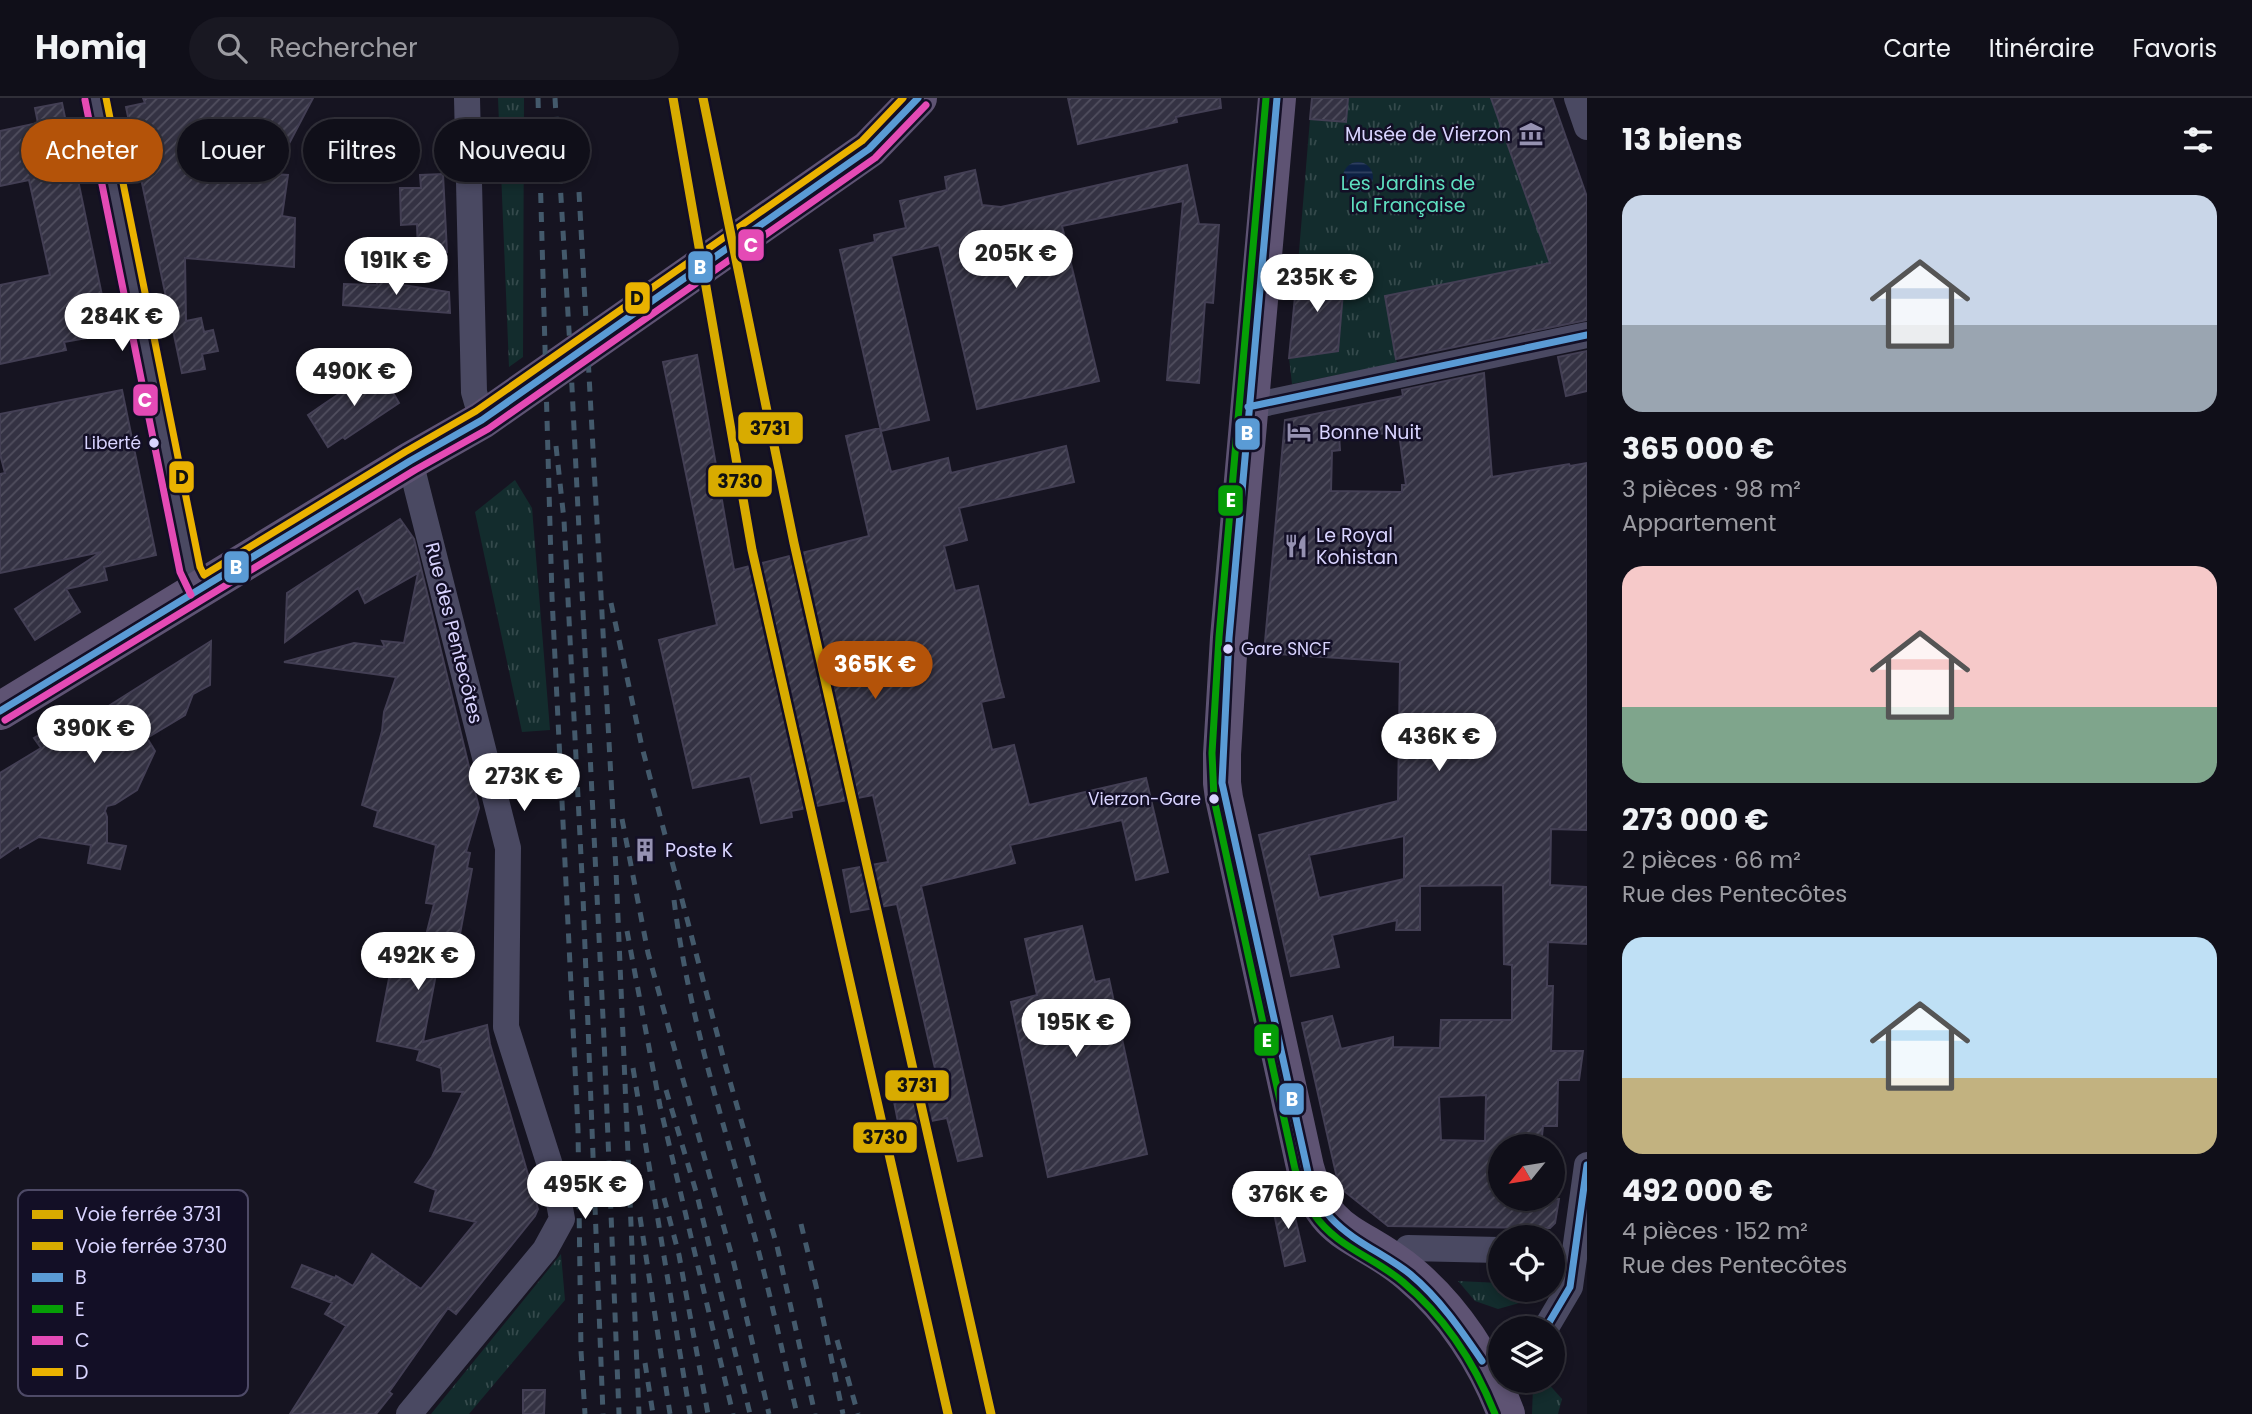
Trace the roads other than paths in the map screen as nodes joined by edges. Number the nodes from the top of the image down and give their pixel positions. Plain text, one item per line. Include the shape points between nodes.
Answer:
1 (95, 98) edge
2 (467, 98) edge
3 (919, 98) edge
4 (1277, 98) edge
5 (1577, 98) edge
6 (1587, 127) edge
7 (1587, 335) edge
8 (1248, 407) junction
9 (491, 414) junction
10 (410, 461) junction
11 (200, 590) junction
12 (0, 711) edge
13 (1587, 1165) edge
14 (1565, 1245) edge
15 (1408, 1248) dead end
16 (1488, 1251) edge
17 (1565, 1262) edge
18 (1565, 1295) edge
19 (1488, 1353) edge
20 (1501, 1393) edge
21 (409, 1414) edge
22 (1506, 1414) edge

1 - 11 street via 190,570
2 - 9 street via 474,391
3 - 9 main road via 869,149
4 - 8 main road
5 - 6 street
7 - 8 street
8 - 19 main road via 1222,783 1305,1167 1328,1217 1411,1275
9 - 10 main road
10 - 11 main road
10 - 21 street, Rue des Pentecôtes via 508,848 506,1027 555,1181 562,1219 545,1250
11 - 12 main road
13 - 14 street
15 - 16 street
17 - 18 street via 1570,1287
20 - 22 main road

